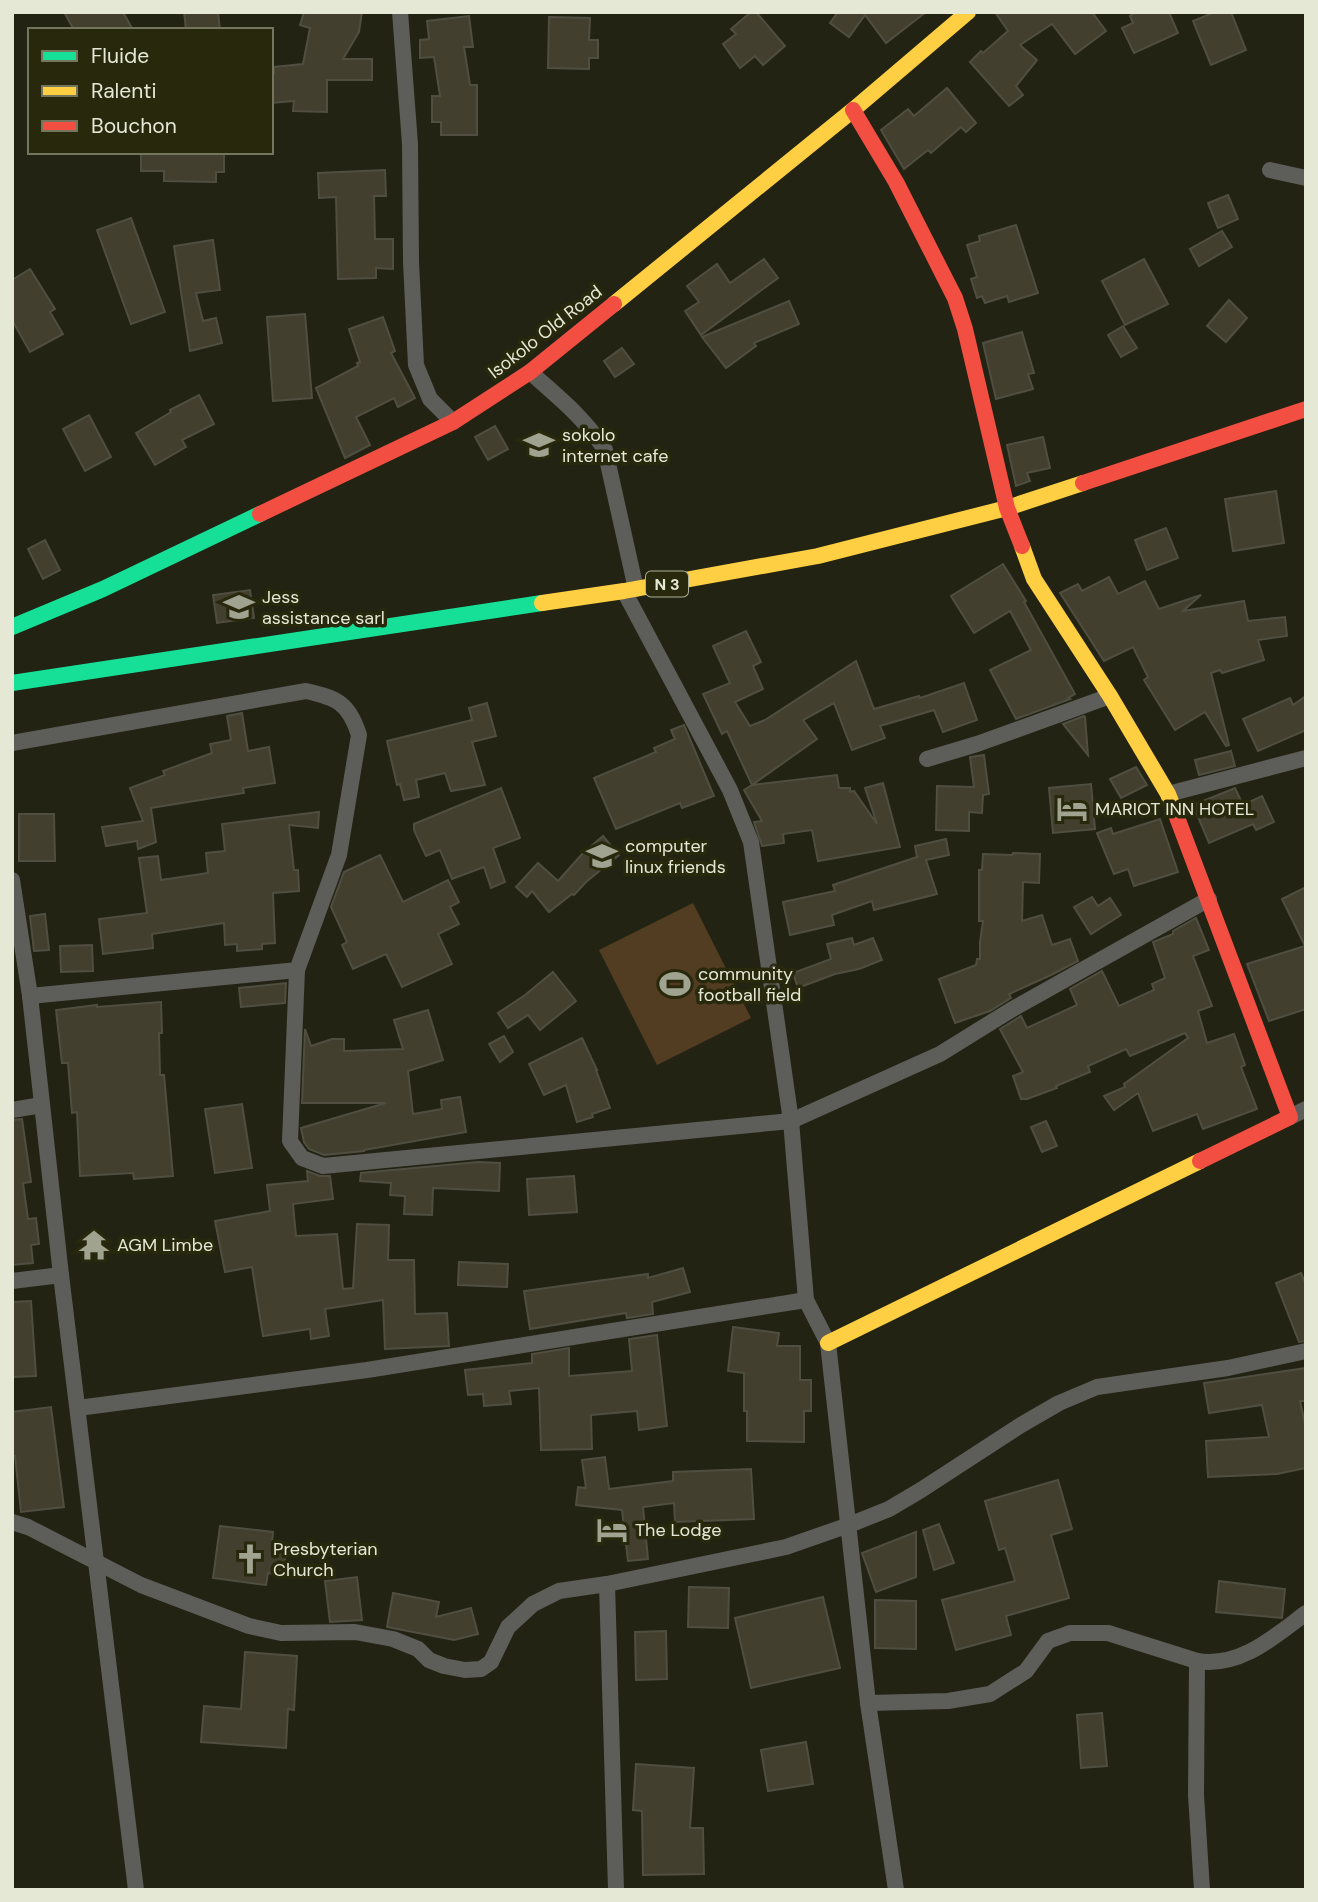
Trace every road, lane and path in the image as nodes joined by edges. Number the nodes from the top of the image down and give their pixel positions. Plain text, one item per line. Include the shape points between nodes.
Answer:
1 (400, 12) edge
2 (968, 12) edge
3 (853, 110) junction
4 (1270, 170) dead end
5 (1306, 178) edge
6 (530, 372) junction
7 (1306, 409) edge
8 (453, 422) junction
9 (1007, 508) junction
10 (630, 590) junction
11 (12, 627) edge
12 (12, 683) edge
13 (1110, 696) junction
14 (12, 743) edge
15 (1306, 758) edge
16 (927, 759) dead end
17 (1168, 794) junction
18 (12, 880) edge
19 (1209, 899) junction
20 (298, 970) junction
21 (30, 996) junction
22 (42, 1105) junction
23 (1306, 1109) edge
24 (12, 1110) edge
25 (1290, 1117) junction
26 (791, 1121) junction
27 (61, 1275) junction
28 (12, 1281) edge
29 (806, 1300) junction
30 (828, 1343) junction
31 (1306, 1351) edge
32 (78, 1408) junction
33 (12, 1522) edge
34 (849, 1525) junction
35 (98, 1564) junction
36 (607, 1584) junction
37 (1306, 1613) edge
38 (1198, 1661) junction
39 (868, 1703) junction
40 (136, 1890) edge
41 (616, 1890) edge
42 (897, 1890) edge
43 (1202, 1890) edge

1 - 8 street via 411,144 416,366 430,399
2 - 3 main road, Isokolo Old Road
3 - 6 main road, Isokolo Old Road
3 - 9 main road via 955,298
4 - 5 street
6 - 8 main road, Isokolo Old Road
6 - 10 street via 575,413 605,450
7 - 9 main road, N 3
8 - 11 main road, Isokolo Old Road via 103,589
9 - 10 main road, N 3 via 818,556
9 - 13 main road via 1034,579
10 - 12 main road, N 3
10 - 26 street via 730,790 751,842
13 - 16 street
13 - 17 main road
14 - 20 street via 306,691 344,705 359,735 340,855
15 - 17 street
17 - 19 main road
18 - 21 street
19 - 25 main road
19 - 26 street via 940,1054
20 - 21 street
20 - 26 street via 290,1141 302,1158 323,1166
21 - 22 street
22 - 24 street
22 - 27 street
23 - 25 street
25 - 30 main road
26 - 29 street
27 - 28 street
27 - 32 street
29 - 30 street
29 - 32 street via 367,1370
30 - 34 street
31 - 34 street via 1228,1368 1097,1387 1021,1425 888,1509
32 - 35 street
33 - 35 street
34 - 36 street via 786,1547
34 - 39 street
35 - 36 street via 248,1626 281,1633 355,1632 393,1639 418,1649 429,1660 465,1670 481,1669 491,1662 508,1627 533,1604 559,1591
35 - 40 street
36 - 41 street
37 - 38 street via 1233,1660
38 - 39 street via 1108,1633 1070,1633 1048,1641 1026,1671 990,1694 948,1701
38 - 43 street via 1196,1795
39 - 42 street

